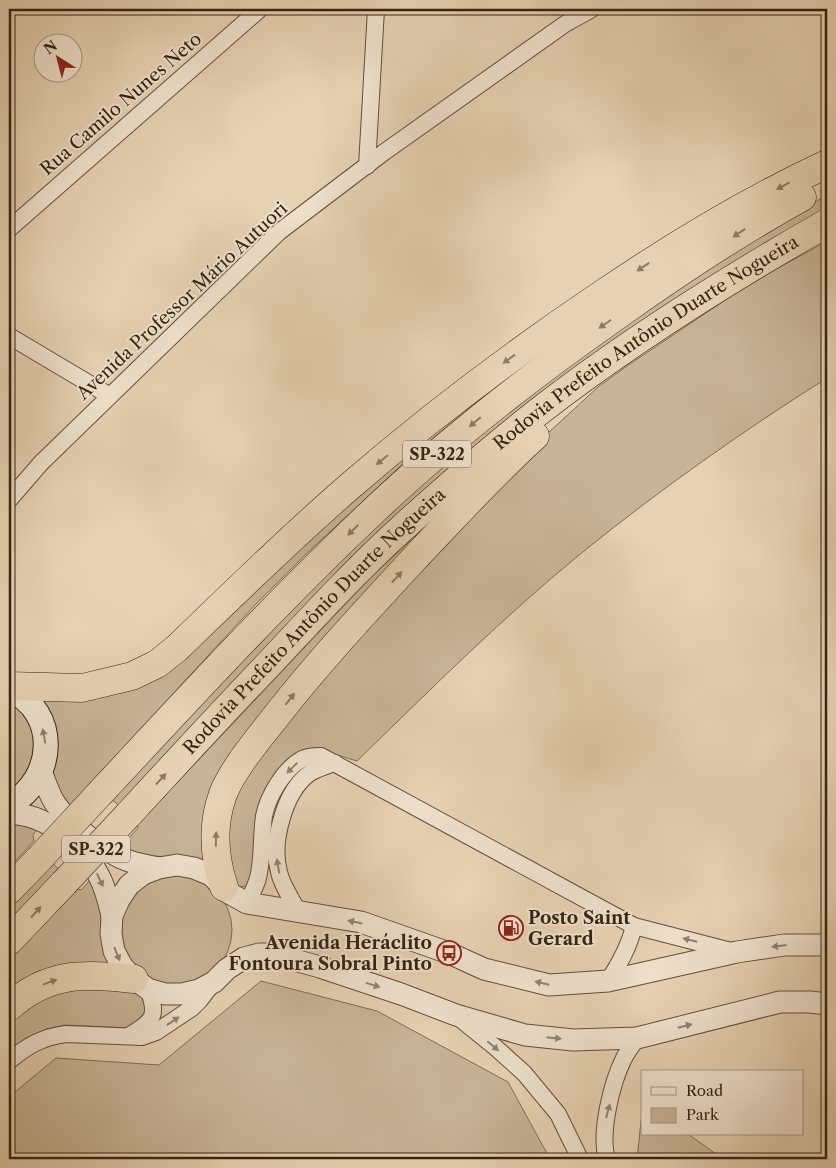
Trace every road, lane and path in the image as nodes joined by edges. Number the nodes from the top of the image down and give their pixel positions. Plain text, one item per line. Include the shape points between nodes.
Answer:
1 (260, 9) edge
2 (376, 9) edge
3 (592, 9) edge
4 (565, 16) edge
5 (827, 164) edge
6 (366, 166) junction
7 (827, 183) edge
8 (827, 223) edge
9 (9, 229) edge
10 (693, 303) junction
11 (9, 336) edge
12 (110, 396) junction
13 (9, 500) edge
14 (9, 687) edge
15 (335, 763) junction
16 (41, 771) junction
17 (9, 805) edge
18 (9, 814) edge
19 (159, 868) junction
20 (9, 890) edge
21 (234, 894) junction
22 (298, 910) junction
23 (112, 916) junction
24 (634, 926) junction
25 (9, 941) edge
26 (827, 945) edge
27 (737, 952) junction
28 (221, 975) junction
29 (608, 981) junction
30 (141, 984) junction
31 (827, 1004) edge
32 (9, 1007) edge
33 (456, 1016) junction
34 (128, 1036) junction
35 (637, 1038) junction
36 (9, 1061) edge
37 (580, 1159) edge
38 (607, 1159) edge

1 - 9 street, Rua Camilo Nunes Neto
2 - 6 street
3 - 4 street, Avenida Professor Mário Autuori
4 - 6 street, Avenida Professor Mário Autuori
5 -> 14 highway via 728,215 649,263 478,381 350,486 157,664 132,676 82,688
6 - 12 street, Avenida Professor Mário Autuori via 279,232
7 -> 20 highway, Rodovia Prefeito Antônio Duarte Nogueira / SP-322, bridge via 751,225 656,288 571,347 443,449 367,516 269,613
8 - 10 highway, Rodovia Prefeito Antônio Duarte Nogueira / SP-322
21 -> 10 highway via 218,867 217,813 223,793 257,740 297,689 468,501 522,448
25 -> 10 highway, Rodovia Prefeito Antônio Duarte Nogueira / SP-322, bridge via 304,626 398,532 538,412
11 - 12 street
12 - 13 street, Avenida Professor Mário Autuori via 40,463
16 -> 14 main road via 46,754 40,719 30,704
15 -> 21 street via 320,756 303,758 281,780 265,814 258,878
22 -> 15 street via 278,872 283,815 298,784 309,774
15 - 24 street
16 - 17 main road via 33,786
16 - 19 street via 54,801 84,833 116,856
18 -> 23 street via 43,821 70,840 99,874
19 - 21 street via 177,865 194,868 210,875
19 - 23 street via 143,874 129,886
21 - 22 street
29 -> 22 street via 549,985 484,969 449,953 360,922
23 -> 30 street via 114,951 122,966
27 -> 24 street
24 - 29 street via 623,959
26 -> 27 street via 784,945
27 - 29 street
28 - 30 street via 199,990 182,994 165,994
28 -> 33 street via 244,958 272,954 401,994
34 -> 28 street via 142,1037 162,1028 200,1000
32 -> 30 highway via 37,988 62,977 110,977
30 - 34 street via 154,1010 145,1027
35 -> 31 street via 780,1002
33 -> 35 street via 525,1035 573,1040
33 -> 37 street via 524,1073 558,1114
34 - 36 street via 54,1035 40,1039
38 -> 35 street via 604,1151 607,1115 624,1057

